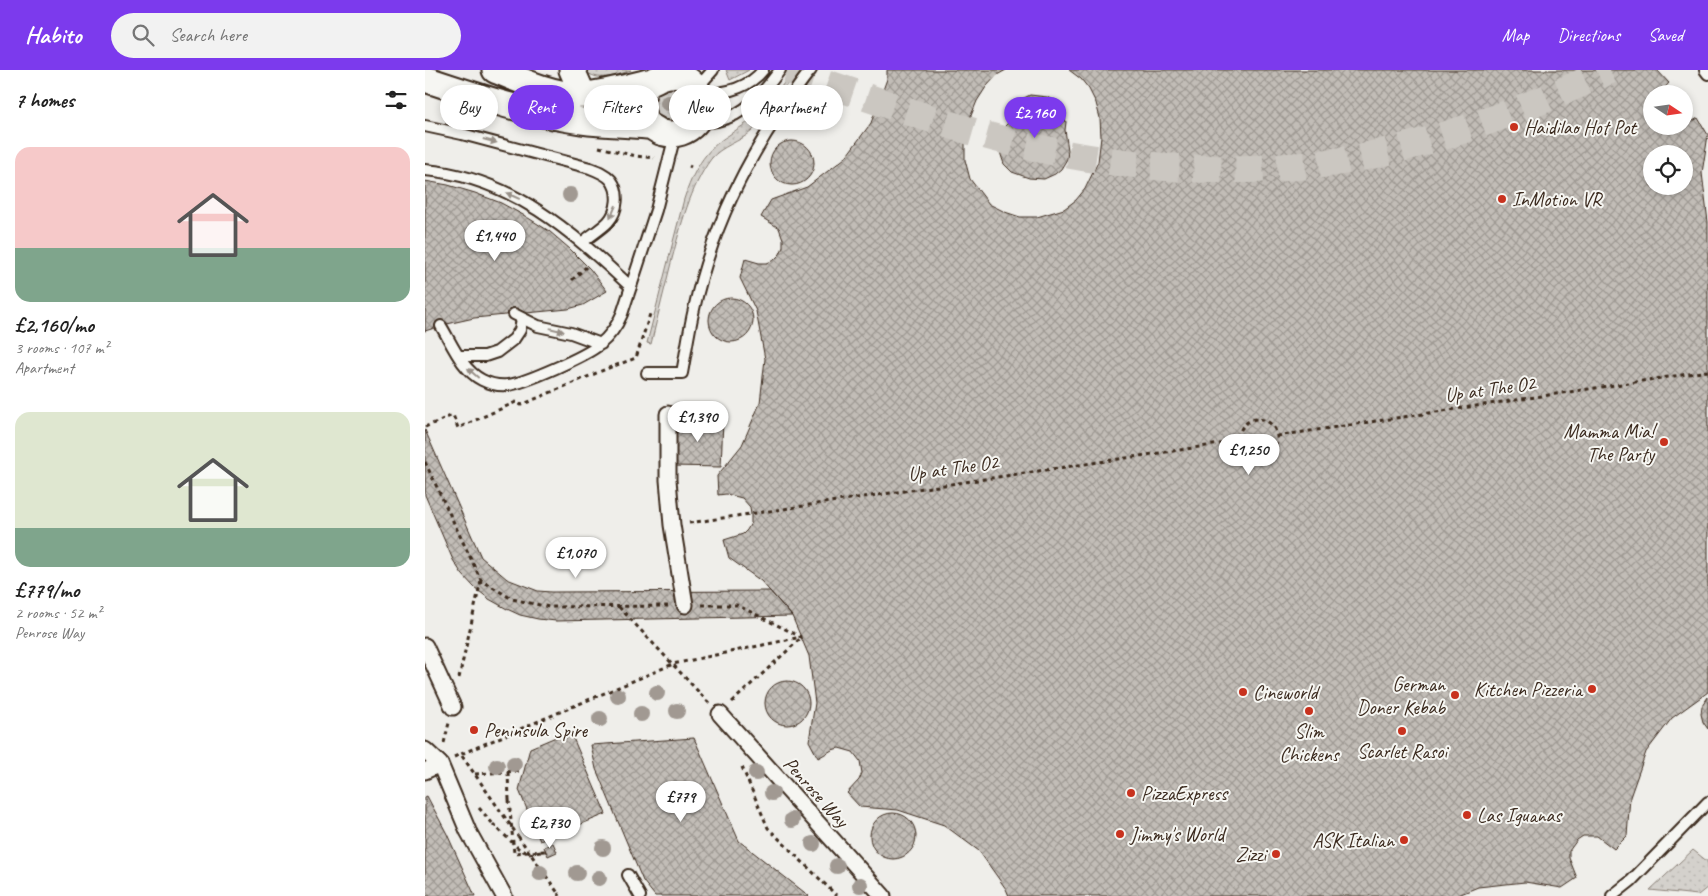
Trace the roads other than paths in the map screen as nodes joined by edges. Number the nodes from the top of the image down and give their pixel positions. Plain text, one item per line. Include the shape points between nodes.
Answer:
1 (495, 70) edge
2 (572, 70) edge
3 (763, 70) edge
4 (780, 70) edge
5 (811, 70) edge
6 (1705, 70) edge
7 (1708, 74) edge
8 (668, 75) edge
9 (425, 79) edge
10 (703, 84) edge
11 (653, 85) edge
12 (583, 95) junction
13 (731, 117) edge
14 (584, 121) edge
15 (425, 126) edge
16 (658, 130) edge
17 (677, 130) edge
18 (685, 130) edge
19 (425, 170) edge
20 (583, 242) junction
21 (631, 287) junction
22 (441, 326) dead end
23 (601, 344) junction
24 (460, 356) junction
25 (647, 373) dead end
26 (668, 414) dead end
27 (685, 606) road end
28 (425, 646) edge
29 (453, 707) road end
30 (720, 714) road end
31 (425, 750) edge
32 (440, 764) junction
33 (425, 771) edge
34 (1708, 802) edge
35 (628, 875) dead end
36 (505, 896) edge
37 (640, 896) edge
38 (883, 896) edge
39 (1612, 896) edge

1 - 12 street via 526,83
2 - 12 street
3 - 10 lane via 735,89 713,94
4 - 13 lane via 759,97
5 - 25 lane via 775,121 728,208 709,256 694,309 682,373
6 - 7 lane
8 - 10 street
8 - 11 street
8 - 12 street
9 - 14 street via 534,111
15 -> 20 lane via 602,173 615,187 616,204 608,221
16 - 17 street via 663,133
18 - 21 lane
20 -> 19 lane via 525,202 483,182
20 - 21 lane
21 - 23 lane via 617,326
22 - 24 lane
23 -> 24 lane via 519,382 500,385 481,380 465,366
24 -> 23 lane via 485,356 506,346 520,330 518,316 538,326
26 - 27 street via 671,525
28 - 29 street
30 - 38 street, Penrose Way
31 - 32 street
32 - 33 street
32 - 36 street via 468,831
34 - 39 lane via 1631,881
35 - 37 lane

